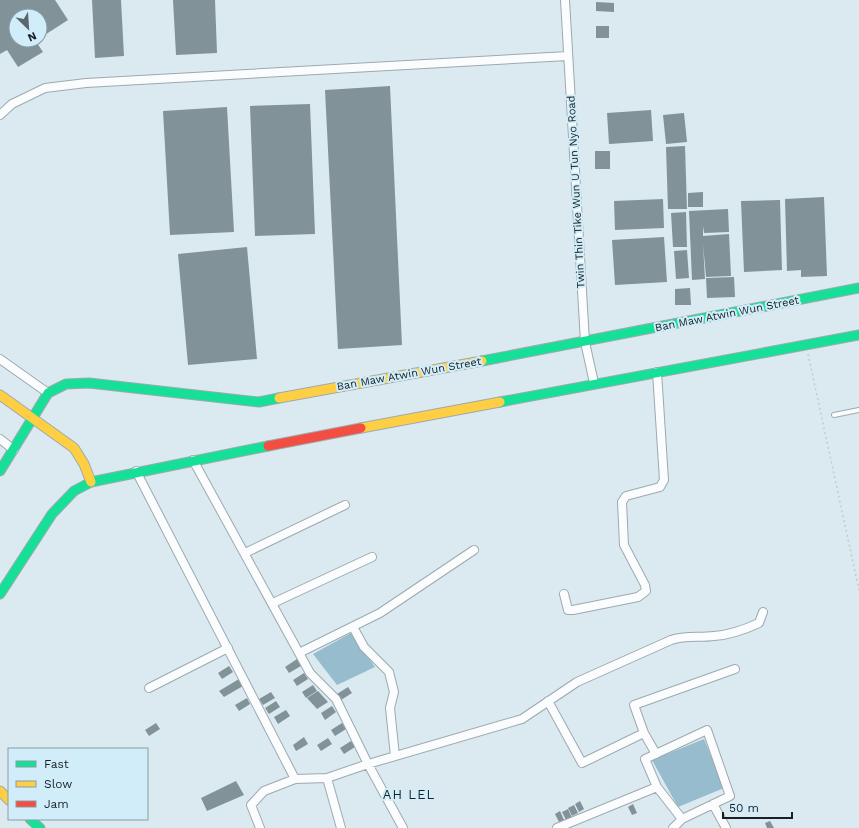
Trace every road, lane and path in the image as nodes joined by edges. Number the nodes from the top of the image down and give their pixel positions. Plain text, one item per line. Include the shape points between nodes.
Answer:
1 (565, 0) edge
2 (568, 56) junction
3 (0, 114) edge
4 (859, 288) edge
5 (859, 335) edge
6 (585, 342) junction
7 (806, 345) junction
8 (0, 359) edge
9 (657, 372) junction
10 (594, 383) junction
11 (48, 393) junction
12 (0, 395) edge
13 (859, 410) edge
14 (834, 415) dead end
15 (34, 420) junction
16 (0, 439) edge
17 (14, 450) junction
18 (193, 460) junction
19 (0, 471) edge
20 (136, 471) junction
21 (90, 482) junction
22 (345, 505) dead end
23 (474, 550) dead end
24 (245, 553) junction
25 (372, 557) dead end
26 (859, 590) edge
27 (0, 594) edge
28 (564, 594) dead end
29 (273, 603) junction
30 (764, 612) dead end
31 (353, 627) junction
32 (228, 648) junction
33 (299, 653) junction
34 (735, 669) dead end
35 (149, 688) dead end
36 (548, 701) junction
37 (644, 733) junction
38 (656, 754) junction
39 (395, 756) junction
40 (368, 764) junction
41 (327, 778) junction
42 (295, 779) junction
43 (657, 787) junction
44 (0, 791) edge
45 (8, 799) edge
46 (713, 804) junction
47 (682, 819) junction
48 (31, 820) edge
49 (40, 828) edge
50 (260, 828) edge
51 (341, 828) edge
52 (403, 828) edge
53 (557, 828) edge
54 (673, 828) edge
55 (726, 828) edge

1 - 2 street, Twin Thin Tike Wun U Tun Nyo Road
2 - 3 street via 45,88 12,104
2 - 6 street, Twin Thin Tike Wun U Tun Nyo Road
4 - 6 main road, Ban Maw Atwin Wun Street
5 - 7 main road
6 - 10 street, Twin Thin Tike Wun U Tun Nyo Road
6 - 11 main road, Ban Maw Atwin Wun Street via 259,402 89,383 66,384
7 - 9 main road
7 - 26 path
8 - 11 street
9 - 10 main road
9 - 28 street via 664,480 660,487 626,496 622,502 624,545 646,591 638,597 573,610 568,610
10 - 18 main road
11 - 15 main road
12 - 15 main road
13 - 14 lane
15 - 17 main road
15 - 21 main road via 74,448 84,464
16 - 17 street
17 - 19 main road
18 - 20 main road
18 - 24 street
20 - 21 main road
20 - 32 street
21 - 27 main road via 74,491 52,514
22 - 24 street
23 - 31 street via 380,613
24 - 29 street
25 - 29 street
29 - 33 street
30 - 36 street via 759,623 738,630 718,636 681,637 671,640 577,682
31 - 33 street
31 - 39 street via 364,647 389,672 394,692 390,708
32 - 35 street
32 - 42 street
33 - 40 street via 310,674 336,699
34 - 37 street via 634,705
36 - 37 street via 582,763
36 - 39 street via 522,719
37 - 38 street
38 - 43 street via 645,759
38 - 46 street via 707,730 730,796
39 - 40 street
40 - 41 street
40 - 52 street
41 - 42 street
41 - 51 street
42 - 50 street via 264,791 251,805
43 - 47 street
43 - 53 street
44 - 45 main road
46 - 47 street
46 - 55 street
47 - 54 street
48 - 49 main road

